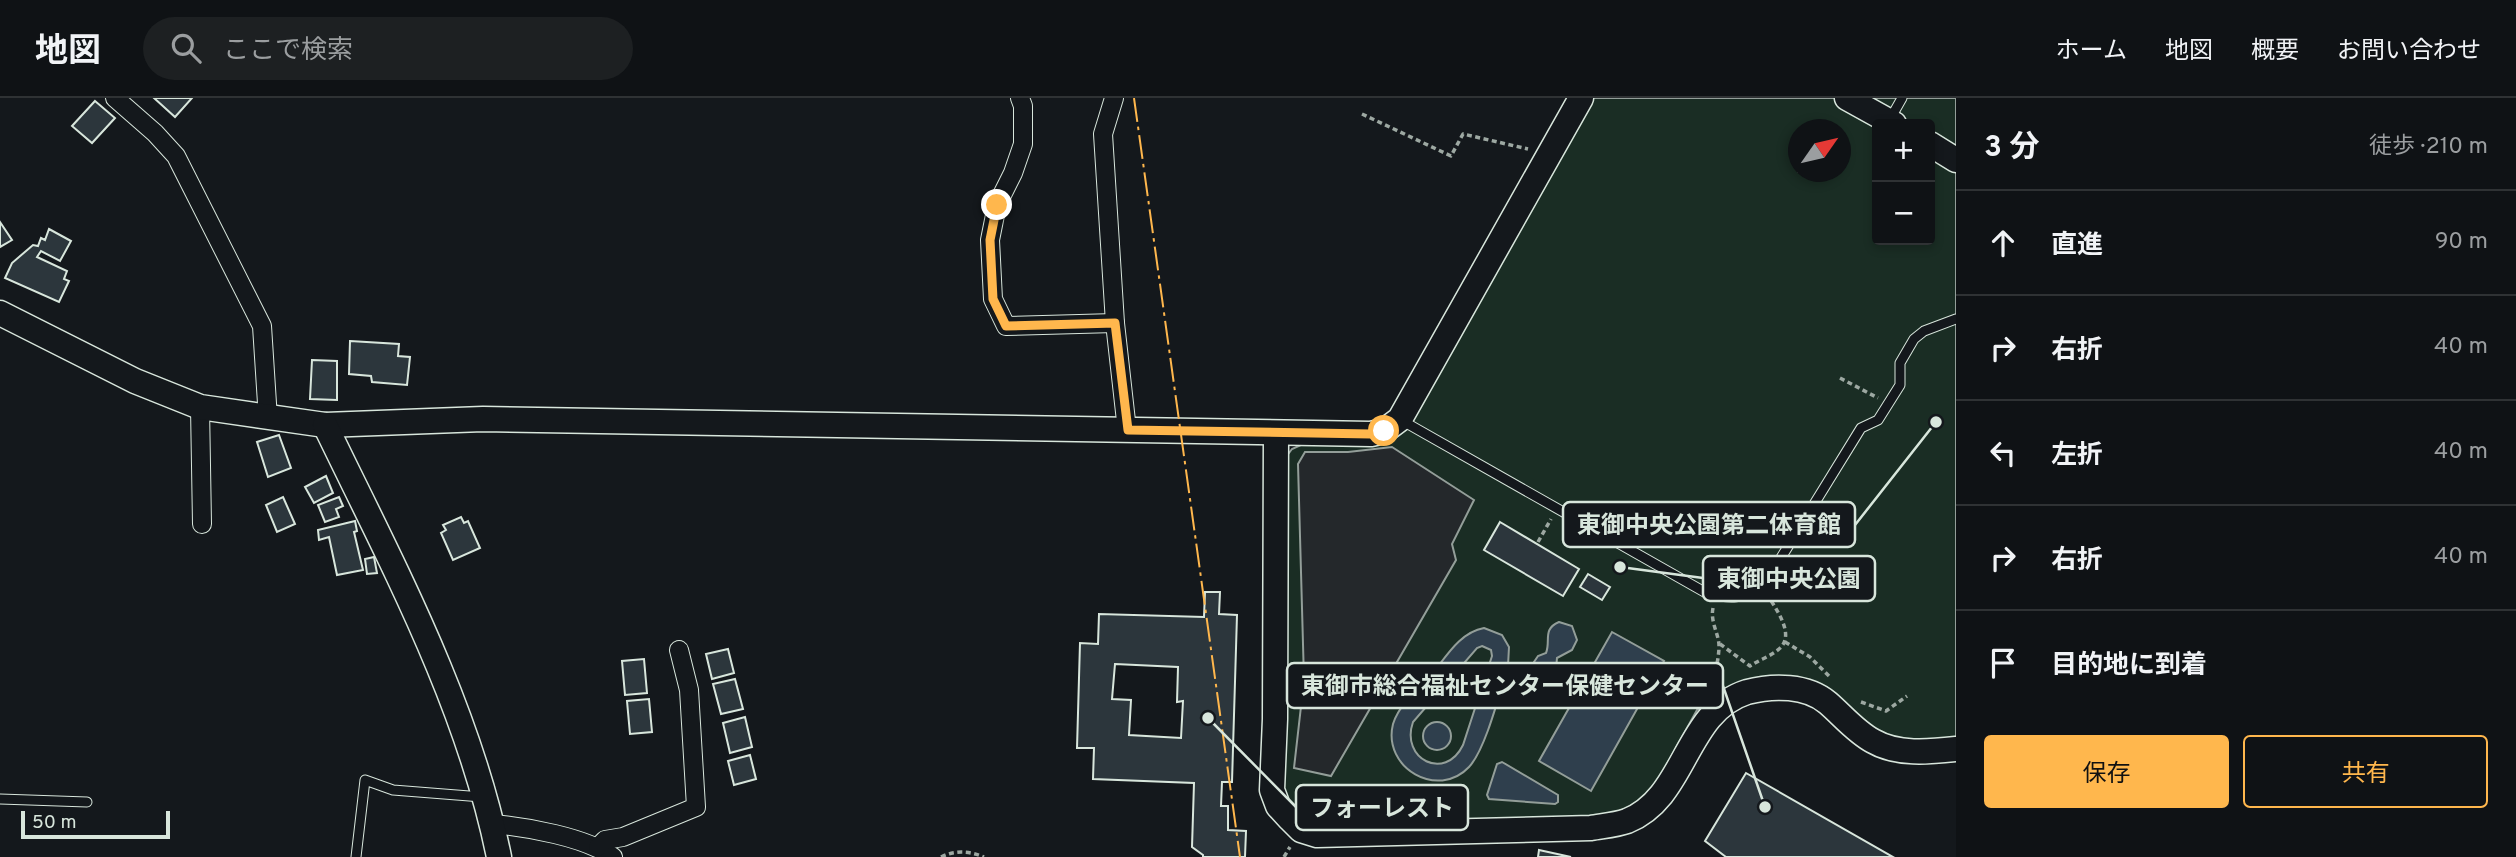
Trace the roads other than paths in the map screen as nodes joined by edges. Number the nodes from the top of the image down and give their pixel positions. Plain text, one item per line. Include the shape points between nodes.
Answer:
1 (115, 98) edge
2 (1020, 98) edge
3 (1114, 98) edge
4 (1581, 98) edge
5 (1847, 98) edge
6 (1902, 98) edge
7 (1884, 115) edge
8 (1935, 147) edge
9 (1956, 160) edge
10 (0, 313) edge
11 (1956, 319) edge
12 (1115, 323) junction
13 (200, 407) junction
14 (268, 419) junction
15 (1400, 419) junction
16 (325, 425) junction
17 (1128, 430) junction
18 (1276, 434) junction
19 (202, 524) dead end
20 (679, 650) dead end
21 (1956, 749) edge
22 (484, 797) junction
23 (0, 799) edge
24 (86, 802) dead end
25 (492, 824) junction
26 (606, 852) edge
27 (356, 857) edge
28 (499, 857) edge

1 - 14 street via 176,156 262,326
2 - 12 street via 1023,144 997,205 990,240 993,299 1006,326
3 - 12 street via 1103,134
4 - 15 street
5 - 7 street
6 - 7 lane
8 - 9 street
10 - 13 street
11 - 15 lane via 1914,339 1900,363 1900,385 1878,420 1861,428 1763,587 1748,596 1708,594
12 - 17 street
13 - 14 street
13 - 19 street
14 - 16 street
15 - 18 street via 1366,439
16 - 17 street via 483,419
16 - 22 street via 438,667
17 - 18 street
18 - 21 street via 1272,790 1279,806 1301,830 1317,835 1591,828 1628,821 1660,797 1709,716 1736,698 1766,688 1787,687 1826,701 1873,742 1919,752
20 - 26 street via 690,690 696,807 605,840
22 - 25 street
22 - 27 lane via 393,790 365,780
23 - 24 lane
25 - 26 street
25 - 28 street

